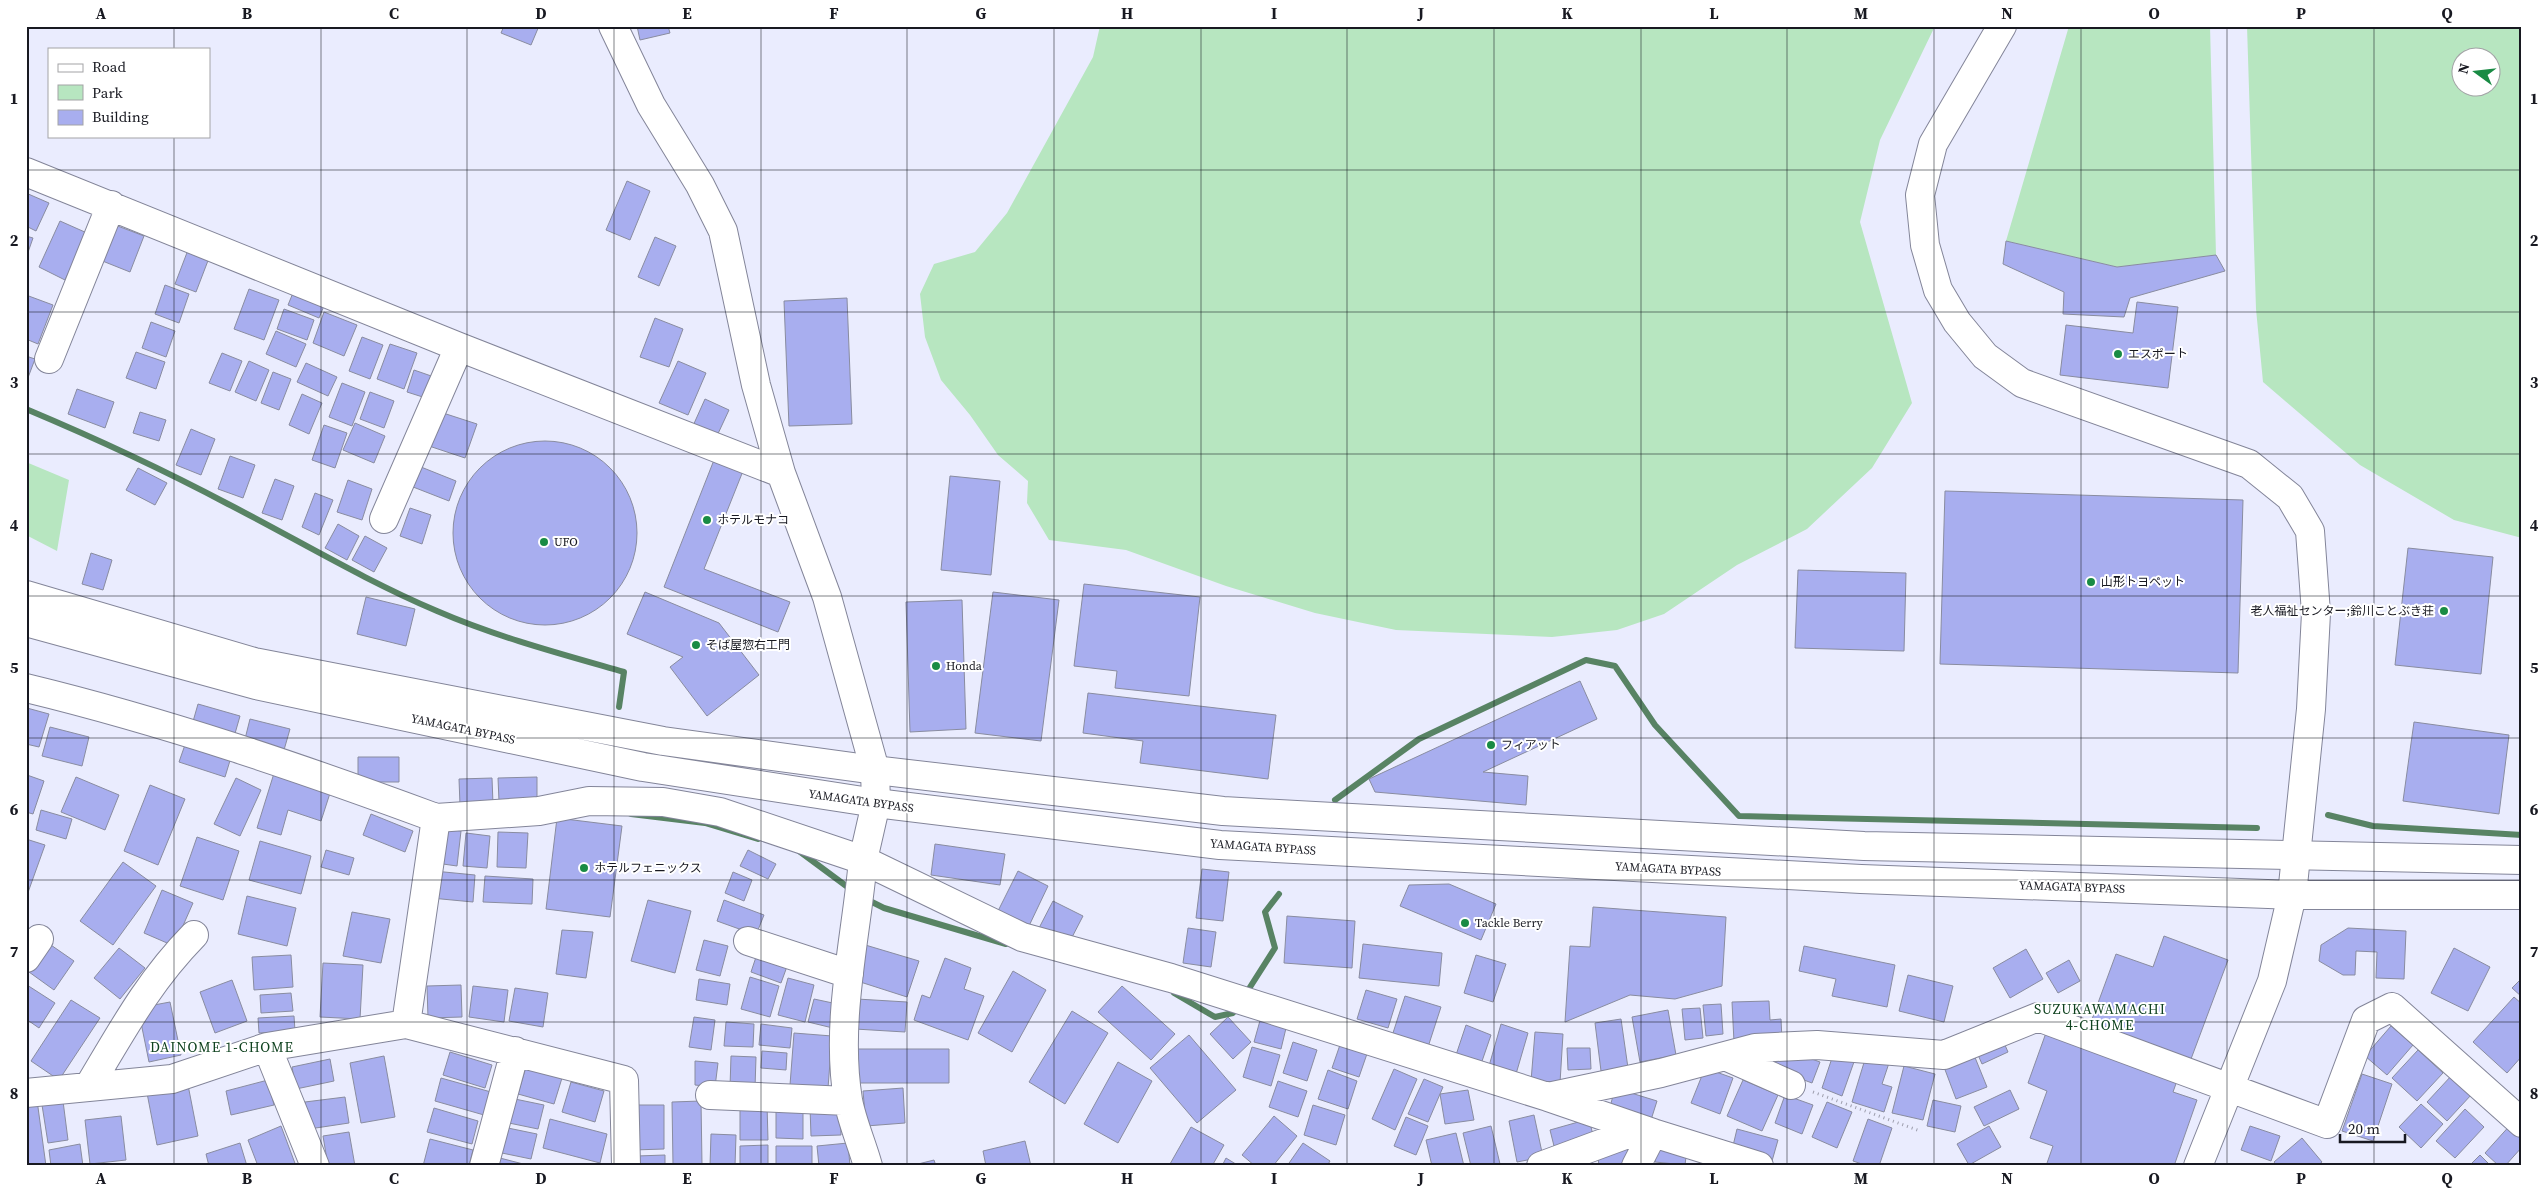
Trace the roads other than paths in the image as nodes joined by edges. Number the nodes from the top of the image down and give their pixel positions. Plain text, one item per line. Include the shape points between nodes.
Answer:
1 (613, 26) edge
2 (2002, 26) edge
3 (26, 172) edge
4 (111, 206) junction
5 (459, 346) junction
6 (49, 359) dead end
7 (781, 473) junction
8 (384, 519) dead end
9 (26, 595) edge
10 (26, 622) edge
11 (26, 688) edge
12 (875, 770) junction
13 (876, 804) junction
14 (436, 818) junction
15 (2295, 856) junction
16 (2522, 860) edge
17 (860, 884) junction
18 (2292, 895) junction
19 (2522, 896) edge
20 (194, 935) dead end
21 (748, 941) dead end
22 (849, 974) junction
23 (406, 1024) junction
24 (267, 1047) junction
25 (515, 1051) junction
26 (1725, 1056) junction
27 (1791, 1085) road end
28 (89, 1086) junction
29 (2229, 1086) junction
30 (26, 1093) edge
31 (710, 1095) dead end
32 (1548, 1097) junction
33 (848, 1101) junction
34 (2522, 1123) edge
35 (1647, 1131) junction
36 (315, 1166) edge
37 (484, 1166) edge
38 (626, 1166) edge
39 (868, 1166) edge
40 (1541, 1166) edge
41 (1636, 1166) edge
42 (1758, 1166) edge
43 (2198, 1166) edge

1 - 7 main road via 651,105 700,185 723,231 756,385
2 - 15 main road via 1933,144 1920,195 1924,245 1938,290 1985,356 2022,383 2249,464 2290,497 2310,531 2316,613 2311,709
3 - 4 main road
4 - 5 main road
4 - 6 main road
5 - 7 main road
5 - 8 main road
7 - 12 main road via 827,597
9 - 12 main road, YAMAGATA BYPASS via 254,662 663,741
10 - 13 main road, YAMAGATA BYPASS via 256,685 643,767
11 - 14 main road via 165,725 269,758
12 - 13 main road
12 - 15 main road, YAMAGATA BYPASS via 1223,811 1864,846
13 - 17 main road
13 - 18 main road, YAMAGATA BYPASS via 1220,845 1861,879
14 - 17 main road via 539,811 588,801 663,802 720,812
14 - 23 main road
15 - 16 main road, YAMAGATA BYPASS
15 - 18 main road
17 - 22 main road
17 - 32 main road via 1022,937 1249,1002
18 - 19 main road, YAMAGATA BYPASS
18 - 29 main road via 2272,981
20 - 28 main road via 142,996
21 - 22 main road
22 - 33 main road via 845,1015
23 - 24 main road
23 - 25 main road
24 - 28 main road via 172,1079
24 - 36 main road
25 - 37 main road
25 - 38 main road via 624,1080
26 - 27 main road
26 - 29 main road via 1754,1048 1817,1045 1944,1055 2038,1016
26 - 32 main road
28 - 30 main road
29 - 34 main road via 2326,1124 2366,1020 2392,1007
29 - 43 main road
31 - 33 main road
32 - 35 main road
33 - 39 main road
35 - 40 main road
35 - 41 main road
35 - 42 main road

